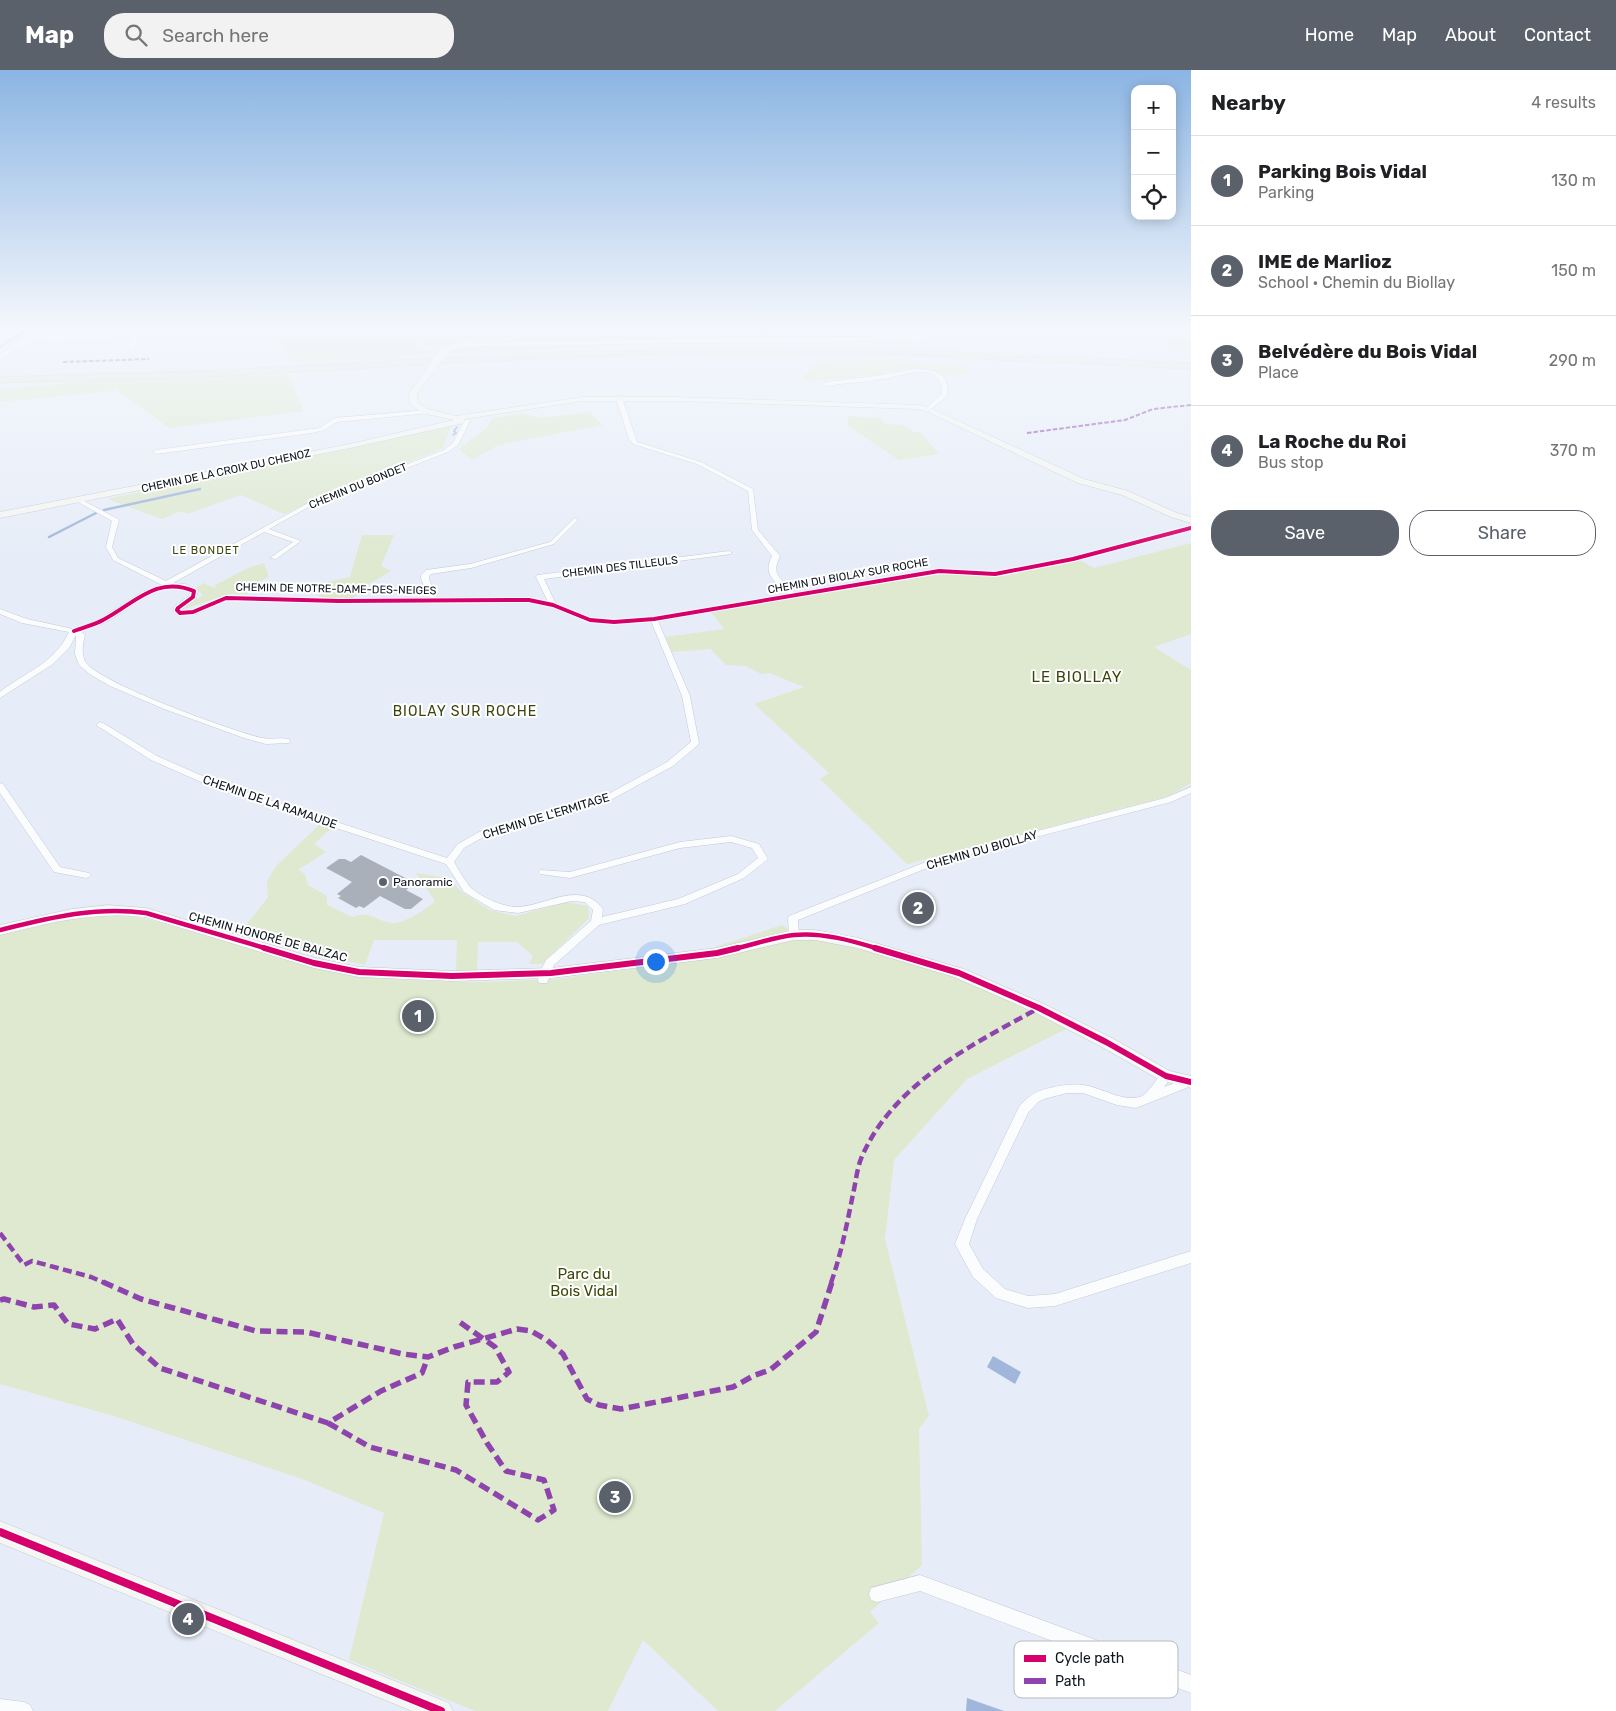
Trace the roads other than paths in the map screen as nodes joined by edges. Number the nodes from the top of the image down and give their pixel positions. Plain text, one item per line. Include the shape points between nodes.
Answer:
1 (414, 403) edge
2 (561, 403) edge
3 (620, 403) edge
4 (784, 403) edge
5 (936, 403) edge
6 (928, 409) junction
7 (428, 412) junction
8 (462, 419) junction
9 (156, 452) dead end
10 (80, 501) junction
11 (0, 516) edge
12 (1189, 519) edge
13 (575, 520) dead end
14 (1191, 528) edge
15 (264, 530) junction
16 (729, 553) dead end
17 (274, 558) dead end
18 (166, 584) junction
19 (794, 595) junction
20 (435, 601) junction
21 (553, 605) junction
22 (0, 611) edge
23 (654, 619) junction
24 (74, 631) junction
25 (0, 696) edge
26 (100, 725) dead end
27 (286, 741) dead end
28 (0, 786) edge
29 (1191, 790) edge
30 (449, 862) junction
31 (543, 872) dead end
32 (86, 875) dead end
33 (596, 922) junction
34 (0, 930) edge
35 (795, 934) junction
36 (547, 973) junction
37 (1166, 1076) junction
38 (1189, 1082) edge
39 (1147, 1099) junction
40 (1191, 1257) edge
41 (0, 1532) edge
42 (877, 1594) dead end
43 (1074, 1641) edge
44 (1178, 1679) edge
45 (1191, 1684) edge
46 (0, 1708) edge
47 (24, 1711) edge
48 (441, 1711) edge

1 - 7 street, bridge
2 - 8 street, CHEMIN DE LA CROIX DU CHENOZ
3 - 19 street via 635,443 699,463 751,490 755,530 776,556 771,566 772,573
4 - 6 street, CHEMIN DE LA CROIX DU CHENOZ
5 - 6 street
6 - 12 street, CHEMIN DE LA CROIX DU CHENOZ via 1081,481 1125,493
7 - 8 street
7 - 9 street via 334,420 322,429 312,431
8 - 10 street, CHEMIN DE LA CROIX DU CHENOZ
8 - 15 street, CHEMIN DU BONDET via 456,444 446,451 312,503
10 - 11 street, CHEMIN DE LA CROIX DU CHENOZ
10 - 18 street via 116,520 109,547 115,559
13 - 20 street via 552,543 471,566 429,572 424,575
14 - 19 street, CHEMIN DU BIOLAY SUR ROCHE via 1073,560 995,574 939,571
15 - 17 street via 298,540
15 - 18 street, CHEMIN DU BONDET
16 - 21 street, CHEMIN DES TILLEULS via 540,578
18 - 20 street, CHEMIN DE NOTRE-DAME-DES-NEIGES via 194,591 194,597 178,608 180,613 193,612 226,598
18 - 24 street via 102,621
19 - 23 street, CHEMIN DU BIOLAY SUR ROCHE
20 - 21 street, CHEMIN DE NOTRE-DAME-DES-NEIGES via 514,599
21 - 23 street, CHEMIN DE NOTRE-DAME-DES-NEIGES via 590,620
22 - 24 street via 25,621
23 - 30 street, CHEMIN DE L'ERMITAGE via 686,696 695,743 670,764 604,800 482,834 461,846
24 - 25 street via 65,648
24 - 27 street via 81,635 82,664 112,685 264,741
26 - 30 street, CHEMIN DE LA RAMAUDE via 154,758 220,787
28 - 32 street via 57,870
29 - 35 street, CHEMIN DU BIOLLAY via 1168,800 944,858 793,918
30 - 33 street via 468,890 498,908 518,910 572,898 588,899 598,908
31 - 33 street via 570,875 680,845 731,839 756,846 763,858 741,876 681,902
33 - 36 street
34 - 36 street, CHEMIN HONORÉ DE BALZAC via 82,911 120,909 314,963 359,972 452,976
35 - 36 street, CHEMIN HONORÉ DE BALZAC via 717,953
35 - 37 street, CHEMIN HONORÉ DE BALZAC via 858,943 960,973 1039,1008
37 - 38 street, CHEMIN HONORÉ DE BALZAC
37 - 39 street
38 - 39 street
39 - 40 street via 1129,1102 1075,1088 1050,1092 1034,1099 1023,1110 970,1219 962,1244 978,1273 1002,1294 1028,1302 1055,1300
41 - 48 street
42 - 43 street via 920,1584
44 - 45 street
46 - 47 street

